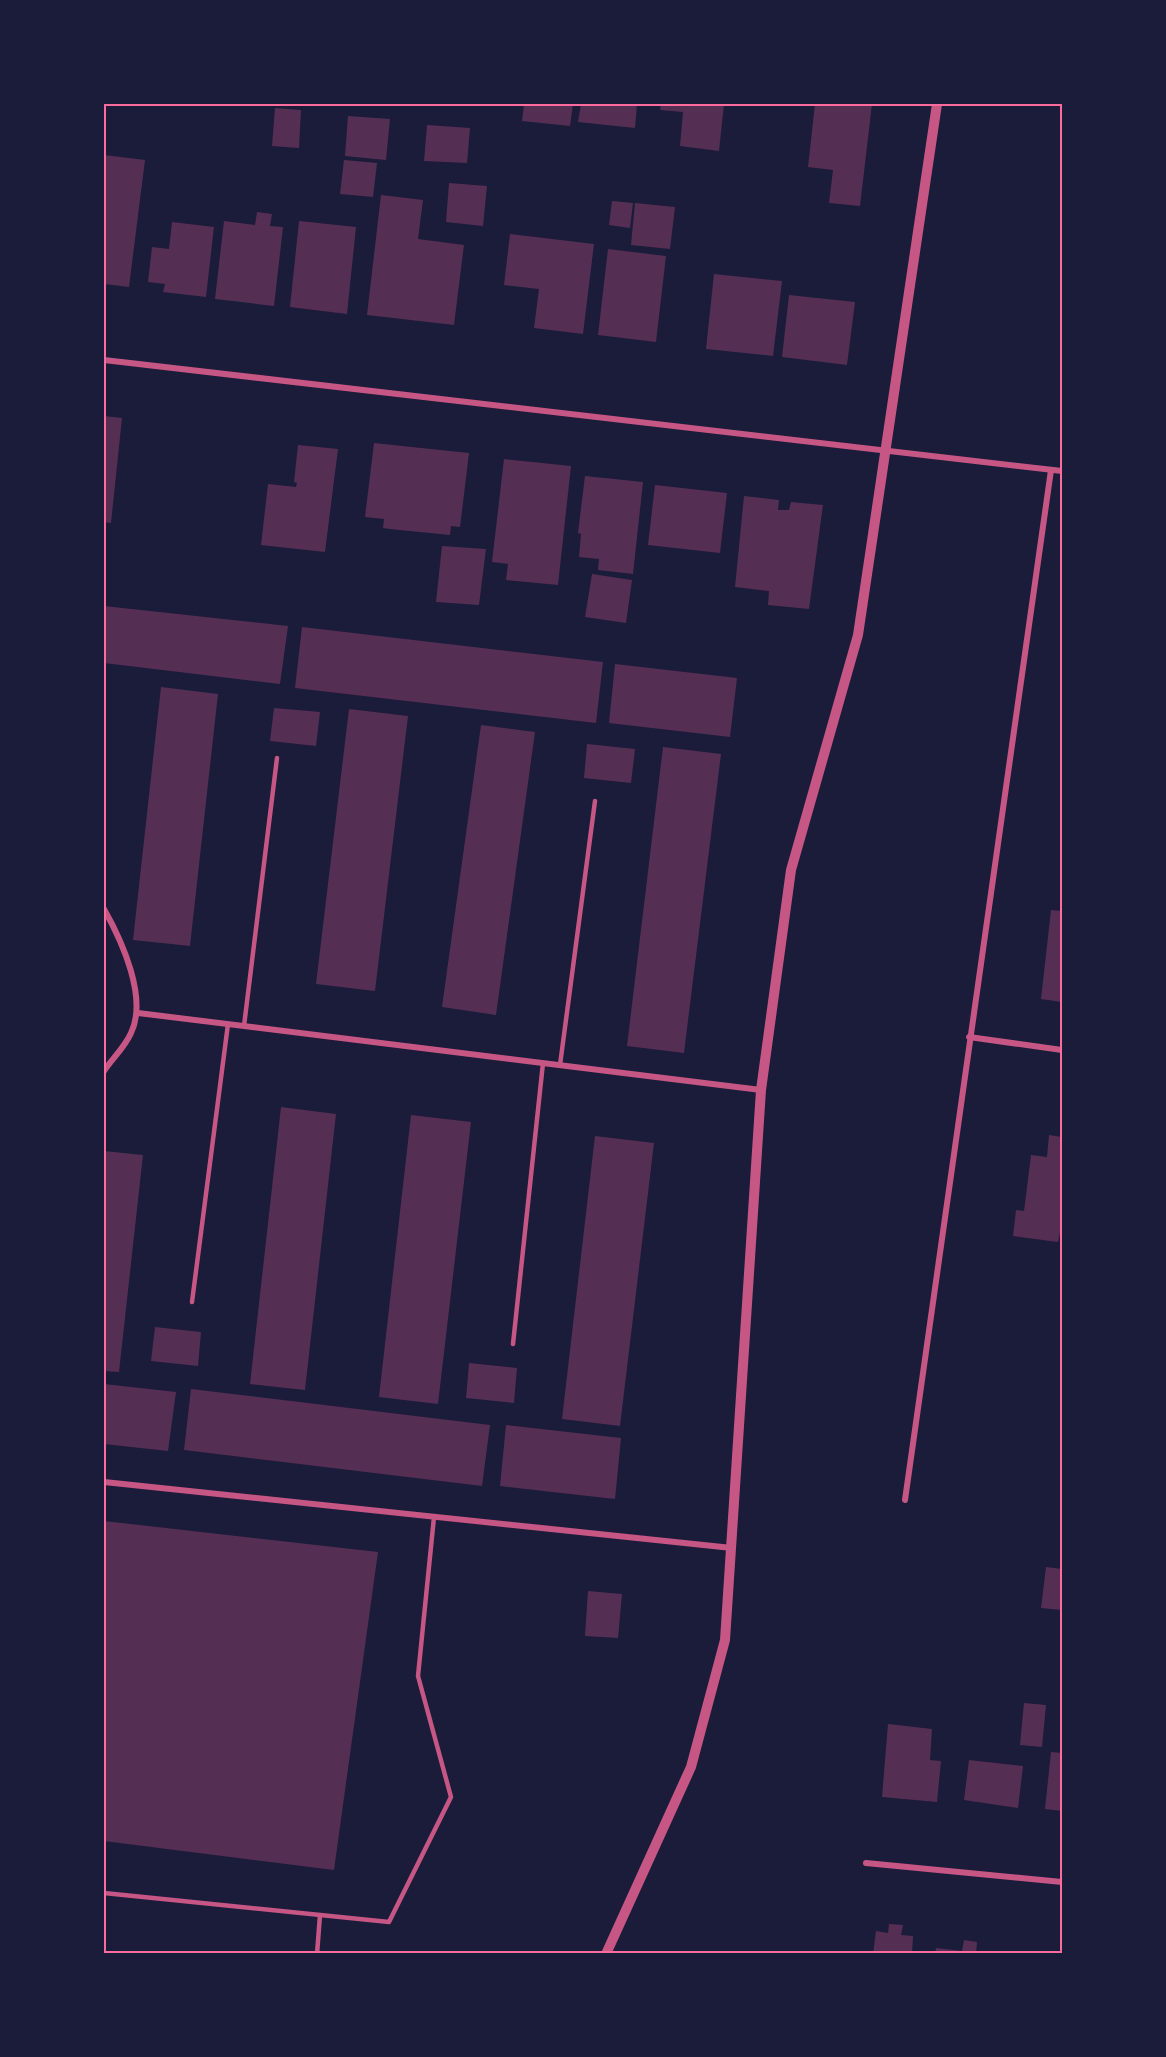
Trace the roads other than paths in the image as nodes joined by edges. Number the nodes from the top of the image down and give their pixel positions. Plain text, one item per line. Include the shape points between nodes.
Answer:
1 (937, 104) edge
2 (104, 360) edge
3 (886, 451) junction
4 (1051, 470) junction
5 (1062, 471) edge
6 (277, 758) dead end
7 (595, 801) dead end
8 (104, 909) edge
9 (138, 1013) junction
10 (228, 1024) junction
11 (244, 1026) junction
12 (969, 1037) junction
13 (1062, 1050) edge
14 (543, 1063) junction
15 (560, 1065) junction
16 (104, 1071) edge
17 (761, 1090) junction
18 (192, 1302) dead end
19 (513, 1344) dead end
20 (104, 1482) edge
21 (905, 1500) dead end
22 (434, 1517) junction
23 (733, 1548) junction
24 (866, 1863) dead end
25 (1062, 1882) edge
26 (104, 1893) edge
27 (320, 1915) junction
28 (317, 1953) edge
29 (606, 1953) edge

1 - 3 street
2 - 3 street
3 - 4 street
3 - 17 street via 858,635 791,870
4 - 5 street
4 - 12 street
6 - 11 lane
7 - 15 lane
8 - 9 street via 126,953
9 - 10 street
9 - 16 street via 131,1035
10 - 11 street
10 - 18 lane
11 - 14 street
12 - 13 street
12 - 21 street
14 - 15 street
14 - 19 lane
15 - 17 street
17 - 23 street
20 - 22 street
22 - 23 street
22 - 27 lane via 418,1676 451,1797 389,1922
23 - 29 street via 725,1640 691,1767
24 - 25 street
26 - 27 lane
27 - 28 lane

